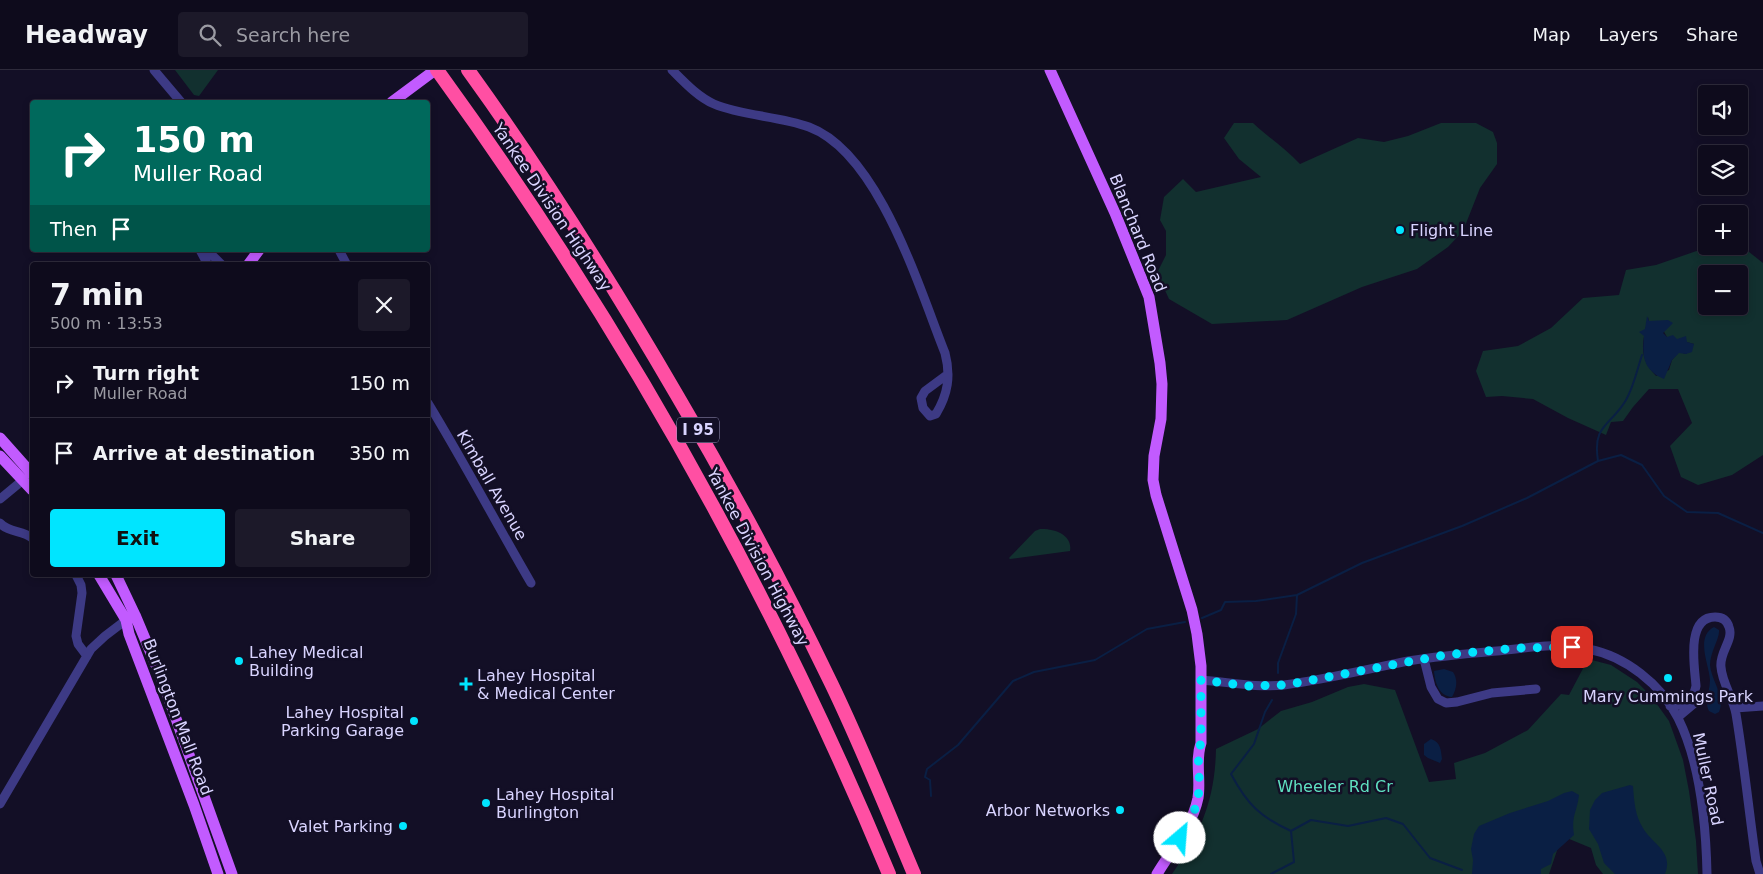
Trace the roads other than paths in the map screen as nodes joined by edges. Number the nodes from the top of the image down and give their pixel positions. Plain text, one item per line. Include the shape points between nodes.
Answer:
1 (154, 70) edge
2 (436, 70) edge
3 (468, 70) edge
4 (672, 70) edge
5 (1050, 70) edge
6 (179, 100) edge
7 (395, 100) edge
8 (209, 252) edge
9 (258, 252) edge
10 (219, 262) edge
11 (250, 262) edge
12 (948, 374) dead end
13 (430, 406) edge
14 (0, 438) edge
15 (0, 456) edge
16 (30, 474) edge
17 (0, 500) edge
18 (0, 522) edge
19 (30, 536) edge
20 (77, 577) edge
21 (100, 577) edge
22 (117, 577) edge
23 (530, 583) dead end
24 (130, 618) junction
25 (87, 656) junction
26 (1424, 658) junction
27 (1695, 661) junction
28 (1201, 680) junction
29 (1536, 689) dead end
30 (1670, 706) junction
31 (1763, 706) edge
32 (1735, 708) junction
33 (1678, 717) junction
34 (0, 804) edge
35 (1753, 840) junction
36 (1763, 840) edge
37 (218, 874) edge
38 (232, 874) edge
39 (889, 874) edge
40 (914, 874) edge
41 (1157, 874) edge
42 (1707, 874) edge
43 (1760, 874) edge

1 - 6 street
2 - 7 main road
2 - 39 highway, Yankee Division Highway / I 95 via 572,266 703,489 785,644
3 - 40 highway, Yankee Division Highway / I 95 via 605,274 755,532 832,684
4 - 12 street via 714,104 810,127 833,139 847,152 866,177 896,229 945,353
5 - 28 main road, Blanchard Road via 1149,297 1162,384 1153,480 1192,610 1200,652
8 - 10 street
9 - 11 main road
13 - 23 street, Kimball Avenue
14 - 16 main road
15 - 16 main road
16 - 17 street
18 - 19 street via 8,530
20 - 25 street via 82,593 76,636
21 - 24 main road, Burlington Mall Road
22 - 24 main road, Burlington Mall Road
24 - 25 street via 105,636
24 - 37 main road, Burlington Mall Road via 129,634
24 - 38 main road, Burlington Mall Road via 161,677
25 - 34 street
26 - 28 street, Muller Road via 1285,685 1249,686
26 - 29 street via 1430,687 1438,699 1446,703
26 - 30 street, Muller Road via 1535,647 1588,649 1633,668
27 - 30 street via 1693,698 1685,704
27 - 32 street via 1694,641 1701,625 1709,618 1724,620 1729,625 1730,634 1721,657 1721,669
27 - 33 street via 1701,678 1701,694 1694,705
28 - 41 main road, Blanchard Road via 1197,801 1187,828
30 - 33 street, Muller Road
31 - 32 street
32 - 35 street
33 - 42 street, Muller Road via 1697,782
35 - 36 street
35 - 43 street

